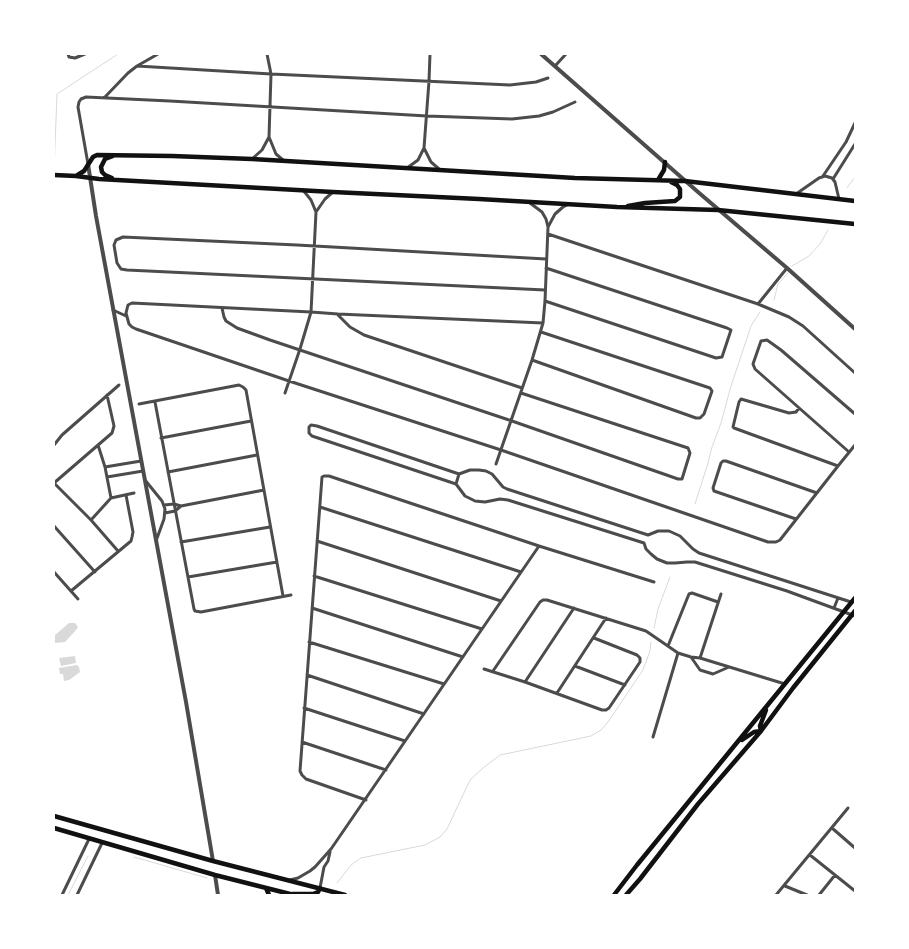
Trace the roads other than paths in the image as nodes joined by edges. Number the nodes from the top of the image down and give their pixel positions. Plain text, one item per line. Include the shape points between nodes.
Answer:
1 (68, 54) edge
2 (85, 54) edge
3 (158, 54) edge
4 (267, 54) edge
5 (430, 54) edge
6 (541, 54) edge
7 (566, 54) edge
8 (137, 66) junction
9 (555, 66) junction
10 (272, 74) junction
11 (548, 78) dead end
12 (430, 80) junction
13 (104, 98) junction
14 (574, 102) dead end
15 (270, 107) junction
16 (426, 116) junction
17 (855, 123) edge
18 (269, 137) junction
19 (855, 144) edge
20 (424, 148) junction
21 (119, 155) junction
22 (252, 159) junction
23 (284, 161) junction
24 (665, 162) junction
25 (88, 164) junction
26 (407, 168) junction
27 (441, 170) junction
28 (54, 175) edge
29 (74, 176) junction
30 (823, 177) junction
31 (90, 178) junction
32 (833, 179) junction
33 (117, 180) junction
34 (658, 180) junction
35 (667, 181) junction
36 (685, 181) junction
37 (303, 190) junction
38 (333, 192) junction
39 (795, 194) junction
40 (839, 199) junction
41 (855, 201) edge
42 (530, 203) junction
43 (570, 204) junction
44 (617, 208) junction
45 (718, 210) junction
46 (316, 212) junction
47 (855, 224) edge
48 (548, 227) junction
49 (548, 234) junction
50 (314, 246) junction
51 (546, 259) junction
52 (546, 268) junction
53 (787, 268) junction
54 (313, 280) junction
55 (545, 290) junction
56 (545, 301) junction
57 (758, 304) junction
58 (222, 308) junction
59 (113, 310) junction
60 (311, 312) junction
61 (338, 314) junction
62 (126, 316) junction
63 (543, 323) junction
64 (855, 329) edge
65 (541, 332) junction
66 (300, 349) junction
67 (532, 360) junction
68 (855, 372) edge
69 (289, 381) junction
70 (119, 385) dead end
71 (522, 388) junction
72 (285, 393) dead end
73 (521, 393) junction
74 (107, 395) junction
75 (154, 402) junction
76 (139, 404) dead end
77 (798, 408) junction
78 (855, 414) edge
79 (251, 421) junction
80 (512, 421) junction
81 (161, 438) junction
82 (54, 445) edge
83 (98, 445) junction
84 (855, 445) edge
85 (501, 450) junction
86 (850, 452) junction
87 (257, 455) junction
88 (141, 461) junction
89 (496, 464) dead end
90 (838, 466) junction
91 (104, 468) junction
92 (143, 471) junction
93 (168, 472) junction
94 (459, 474) junction
95 (107, 477) junction
96 (145, 480) junction
97 (54, 483) edge
98 (456, 484) junction
99 (264, 490) junction
100 (817, 492) junction
101 (134, 493) dead end
102 (126, 494) junction
103 (111, 498) junction
104 (174, 504) junction
105 (164, 505) junction
106 (180, 506) junction
107 (320, 507) junction
108 (175, 511) junction
109 (165, 513) junction
110 (796, 519) junction
111 (91, 520) junction
112 (54, 526) edge
113 (270, 527) junction
114 (648, 535) junction
115 (156, 541) junction
116 (317, 541) junction
117 (181, 542) junction
118 (644, 543) junction
119 (539, 546) junction
120 (118, 551) junction
121 (277, 562) junction
122 (54, 572) edge
123 (95, 572) junction
124 (520, 572) junction
125 (314, 576) junction
126 (188, 578) junction
127 (654, 582) dead end
128 (71, 591) junction
129 (721, 594) dead end
130 (291, 595) dead end
131 (283, 596) junction
132 (838, 598) junction
133 (855, 598) edge
134 (78, 599) dead end
135 (501, 601) junction
136 (718, 602) junction
137 (851, 602) junction
138 (312, 608) junction
139 (574, 608) junction
140 (834, 608) junction
141 (855, 611) edge
142 (843, 612) junction
143 (853, 616) edge
144 (606, 618) junction
145 (482, 629) junction
146 (594, 638) junction
147 (309, 642) junction
148 (668, 646) junction
149 (678, 653) junction
150 (462, 657) junction
151 (691, 657) junction
152 (700, 658) junction
153 (575, 666) junction
154 (730, 667) junction
155 (484, 669) dead end
156 (493, 671) junction
157 (307, 675) junction
158 (525, 682) junction
159 (444, 684) junction
160 (785, 684) junction
161 (624, 685) junction
162 (557, 693) junction
163 (304, 708) junction
164 (766, 708) junction
165 (424, 714) junction
166 (761, 731) junction
167 (653, 737) dead end
168 (405, 741) junction
169 (302, 742) junction
170 (738, 742) junction
171 (386, 770) junction
172 (366, 800) junction
173 (848, 808) dead end
174 (54, 816) edge
175 (54, 828) edge
176 (832, 828) junction
177 (89, 839) junction
178 (102, 843) junction
179 (855, 848) edge
180 (331, 849) junction
181 (810, 855) junction
182 (213, 861) junction
183 (215, 875) junction
184 (835, 875) junction
185 (290, 880) junction
186 (785, 886) junction
187 (266, 888) junction
188 (320, 888) junction
189 (855, 891) edge
190 (62, 895) edge
191 (77, 895) edge
192 (218, 895) edge
193 (269, 895) edge
194 (292, 895) edge
195 (345, 895) edge
196 (614, 895) edge
197 (626, 895) edge
198 (776, 895) edge
199 (807, 895) edge
200 (819, 895) edge

1 - 2 street via 72,58
3 - 8 street
4 - 10 street
5 - 12 street
6 - 9 street
7 - 9 street
8 - 10 street
8 - 13 street
9 - 24 street
10 - 12 street
10 - 15 street
11 - 12 street via 510,85
12 - 16 street
13 - 15 street
13 - 25 street via 86,97 78,104
14 - 16 street via 539,116 512,119
15 - 16 street
15 - 18 street
16 - 20 street
17 - 30 street
18 - 22 street
18 - 23 street via 276,154
19 - 32 street
20 - 26 street via 418,160
20 - 27 street via 431,162
21 - 22 main road
21 - 25 main road via 97,154
21 - 33 main road via 105,159 101,167 105,175
22 - 23 main road
23 - 26 main road
24 - 34 main road
24 - 36 street
25 - 29 main road via 83,172
25 - 31 street
26 - 27 main road
27 - 34 main road
28 - 29 main road
29 - 31 main road
30 - 32 street
30 - 39 street
31 - 33 main road
31 - 59 street
32 - 40 street
33 - 37 main road
34 - 35 main road
35 - 36 main road
35 - 44 main road via 680,189 680,197 675,202
36 - 39 main road
36 - 45 street
37 - 38 main road
37 - 46 street
38 - 42 main road
38 - 46 street
39 - 40 main road
40 - 41 main road
42 - 43 main road
42 - 48 street via 542,212
43 - 44 main road
43 - 48 street via 556,214
44 - 45 main road
45 - 47 main road
45 - 53 street
46 - 50 street
48 - 49 street
49 - 51 street
49 - 57 street
50 - 51 street
50 - 54 street
50 - 54 street via 123,237 116,240 114,248 120,268 127,270
51 - 52 street
52 - 55 street
52 - 56 street via 731,330 722,357 716,358
53 - 57 street
53 - 64 street
54 - 55 street
54 - 60 street
55 - 56 street
56 - 63 street
57 - 68 street via 797,322
58 - 60 street
58 - 62 street via 132,303 128,305
58 - 66 street via 226,321 237,328
59 - 62 street
59 - 88 street
60 - 61 street
60 - 66 street
61 - 63 street
61 - 71 street via 350,327 364,335
62 - 69 street via 130,326 136,329
63 - 65 street
65 - 67 street
65 - 67 street via 712,391 704,414 696,418
66 - 69 street
66 - 80 street
67 - 71 street
69 - 72 street
69 - 85 street
70 - 74 street
71 - 73 street
73 - 80 street
73 - 80 street via 688,448 690,453 682,479
74 - 82 street
74 - 83 street via 114,426 112,433
75 - 76 street
75 - 79 street via 239,385 246,390
75 - 81 street
77 - 78 street via 754,369 761,340 767,340 781,350
77 - 86 street
77 - 90 street via 796,412 789,413 739,400 732,424 734,428
79 - 81 street
79 - 87 street
80 - 85 street
81 - 93 street
83 - 91 street
83 - 97 street
84 - 86 street
85 - 89 street
85 - 110 street via 768,542 780,540
86 - 90 street
87 - 93 street
87 - 99 street
88 - 91 street
88 - 92 street
90 - 100 street
91 - 95 street
92 - 95 street
92 - 96 street
93 - 104 street
94 - 98 street
94 - 98 street via 317,426 309,427 312,436
94 - 114 street via 473,470 486,472 507,489
95 - 103 street
96 - 105 street
96 - 115 street
97 - 111 street
98 - 118 street via 465,496 475,501 508,500
99 - 106 street
99 - 113 street
100 - 110 street
100 - 110 street via 726,461 721,463 714,490
101 - 102 street
102 - 103 street
102 - 120 street via 132,537
103 - 111 street
104 - 105 street
104 - 106 street
104 - 108 street
105 - 109 street
106 - 108 street
107 - 116 street
107 - 119 street via 321,480 329,476
107 - 124 street
108 - 109 street
108 - 117 street
109 - 115 street
111 - 120 street
112 - 123 street
113 - 117 street
113 - 121 street
114 - 118 street
114 - 132 street via 669,531 699,553
115 - 182 street
116 - 125 street
116 - 135 street
117 - 126 street
118 - 140 street via 648,552 667,563 695,562
119 - 124 street
119 - 127 street
120 - 123 street
121 - 126 street
121 - 131 street
122 - 128 street
123 - 128 street
124 - 135 street
125 - 138 street
125 - 145 street
126 - 131 street via 195,611
128 - 134 street
129 - 136 street
130 - 131 street
132 - 137 street
132 - 140 street
133 - 137 main road
135 - 145 street
136 - 148 street via 689,594
136 - 152 street
137 - 142 main road
138 - 147 street
138 - 150 street
139 - 144 street
139 - 156 street via 547,600 540,602
139 - 158 street
140 - 142 street
141 - 143 main road
142 - 143 street
142 - 160 main road
143 - 166 main road via 792,688
144 - 146 street
144 - 148 street via 646,631
145 - 150 street
146 - 153 street
146 - 161 street via 640,658
147 - 157 street
147 - 159 street
148 - 149 street
149 - 151 street
149 - 167 street
150 - 159 street
151 - 152 street
151 - 154 street via 700,670 713,674
152 - 154 street
153 - 161 street
153 - 162 street
154 - 160 street
155 - 156 street
156 - 158 street
157 - 163 street
157 - 165 street
158 - 162 street
159 - 165 street
160 - 164 main road
161 - 162 street via 606,710
163 - 168 street
163 - 169 street
164 - 166 main road
164 - 170 main road
165 - 168 street
166 - 170 main road
166 - 197 main road
168 - 171 street
169 - 171 street
169 - 172 street via 300,771 303,777
170 - 196 main road
171 - 172 street
172 - 180 street
173 - 176 street
174 - 182 main road
175 - 177 main road
176 - 179 street
176 - 181 street
177 - 178 main road
177 - 190 street
178 - 183 main road
178 - 191 street
180 - 185 street via 313,869
180 - 188 street
181 - 184 street
181 - 186 street
182 - 185 main road
183 - 187 main road
183 - 192 street
184 - 189 street
184 - 200 street
185 - 188 main road
186 - 198 street
186 - 199 street
187 - 193 main road
187 - 194 main road
188 - 194 main road via 313,894
188 - 195 main road

